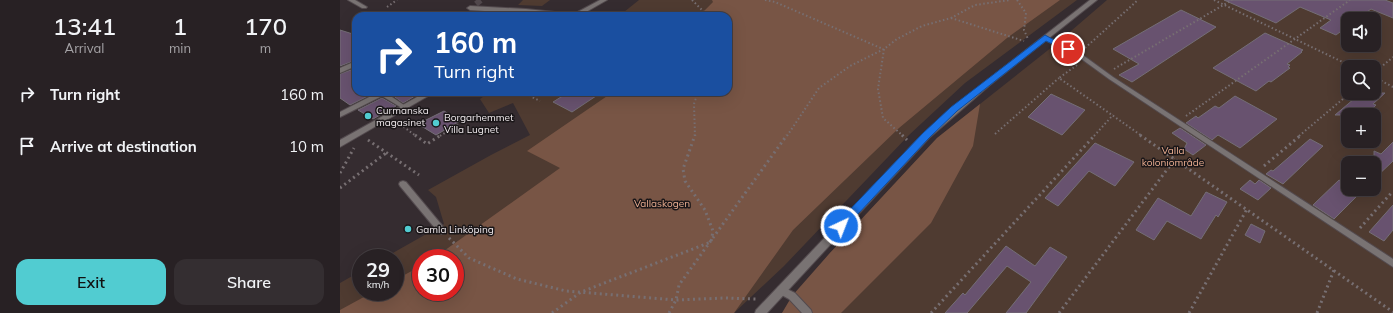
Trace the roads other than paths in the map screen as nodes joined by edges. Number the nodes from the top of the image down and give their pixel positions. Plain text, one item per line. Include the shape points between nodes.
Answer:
1 (351, 0) edge
2 (604, 0) edge
3 (1094, 0) edge
4 (476, 4) dead end
5 (364, 6) dead end
6 (536, 12) edge
7 (582, 12) edge
8 (1045, 38) junction
9 (352, 65) edge
10 (340, 70) edge
11 (377, 96) edge
12 (388, 96) edge
13 (424, 96) edge
14 (404, 107) junction
15 (340, 115) edge
16 (340, 144) edge
17 (404, 184) dead end
18 (442, 231) road end
19 (1393, 263) edge
20 (781, 290) junction
21 (772, 299) junction
22 (760, 313) edge
23 (765, 313) edge
24 (808, 313) edge

1 - 5 street
2 - 7 street
3 - 8 street
4 - 6 street via 470,8
8 - 19 lane via 1078,54
8 - 20 street via 954,109
9 - 10 street
11 - 15 lane
12 - 14 lane
13 - 14 street
14 - 16 street
17 - 18 lane
20 - 21 street
20 - 24 lane via 792,296
21 - 22 street
21 - 23 street

